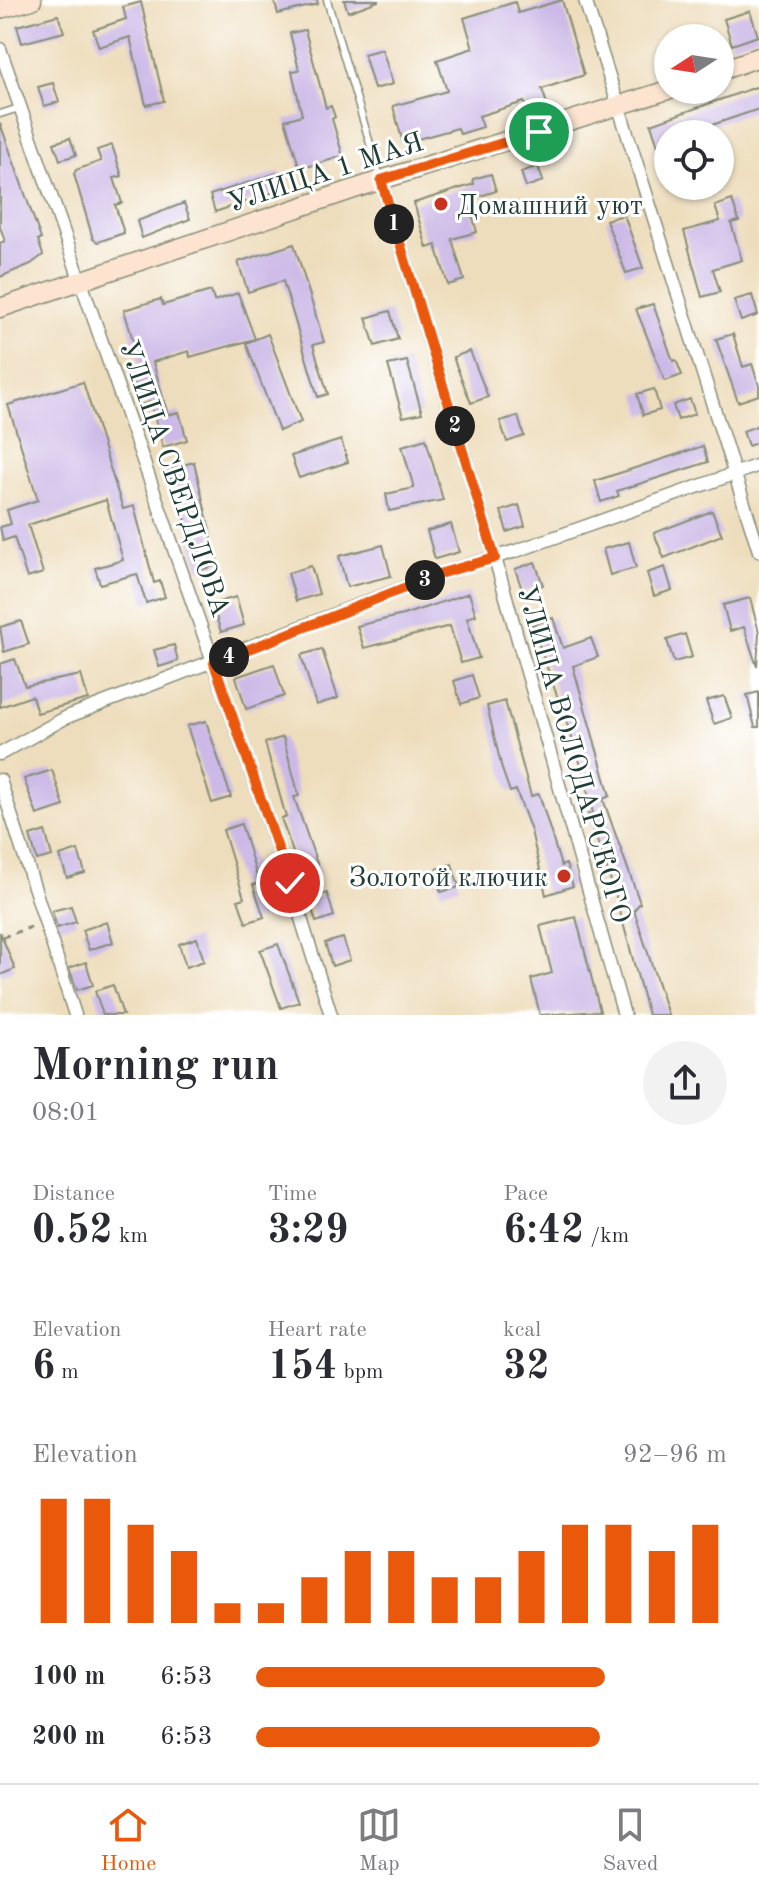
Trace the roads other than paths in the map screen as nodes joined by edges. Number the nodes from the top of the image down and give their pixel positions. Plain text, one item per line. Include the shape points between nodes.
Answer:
1 (32, 0) edge
2 (327, 0) edge
3 (585, 0) edge
4 (0, 9) edge
5 (0, 49) edge
6 (759, 57) edge
7 (734, 66) edge
8 (654, 95) edge
9 (618, 107) junction
10 (19, 108) junction
11 (0, 114) edge
12 (381, 180) junction
13 (83, 281) junction
14 (0, 308) edge
15 (759, 465) edge
16 (733, 473) junction
17 (759, 551) edge
18 (495, 558) junction
19 (214, 663) junction
20 (0, 754) edge
21 (0, 780) edge
22 (75, 1015) edge
23 (331, 1015) edge
24 (624, 1015) edge

1 - 4 main road
2 - 12 lane, УЛИЦА ВОЛОДАРСКОГО
3 - 9 street
5 - 10 street, УЛИЦА СВЕРДЛОВА
6 - 7 main road
8 - 9 main road, УЛИЦА 1 МАЯ
9 - 12 main road, УЛИЦА 1 МАЯ
9 - 16 street
10 - 11 lane
10 - 13 street, УЛИЦА СВЕРДЛОВА
12 - 13 main road, УЛИЦА 1 МАЯ
12 - 18 street, УЛИЦА ВОЛОДАРСКОГО
13 - 14 main road, УЛИЦА 1 МАЯ
13 - 19 street, УЛИЦА СВЕРДЛОВА
15 - 16 street
16 - 17 street
16 - 18 street
18 - 19 street via 442,573
18 - 24 street, УЛИЦА ВОЛОДАРСКОГО
19 - 20 street via 67,717
19 - 23 street, УЛИЦА СВЕРДЛОВА
21 - 22 street

